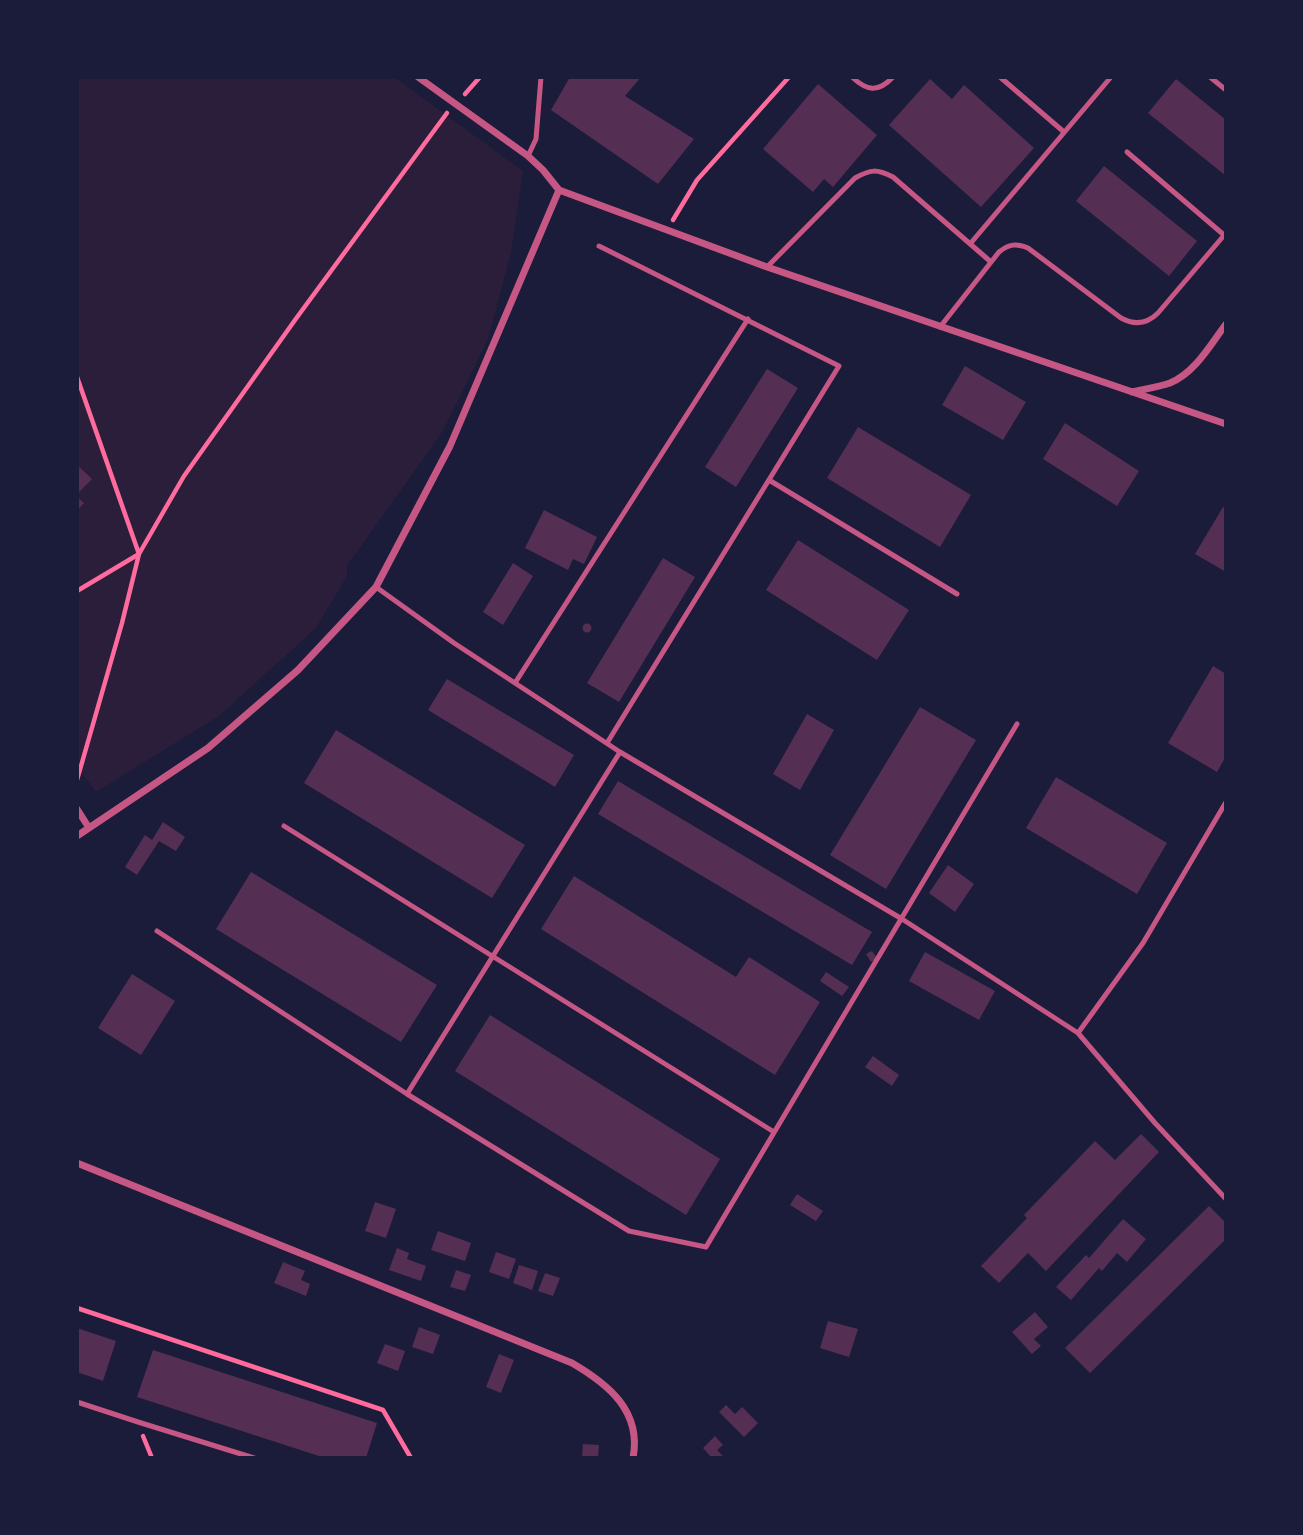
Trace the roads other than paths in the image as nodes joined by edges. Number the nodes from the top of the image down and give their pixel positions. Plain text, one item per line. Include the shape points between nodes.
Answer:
1 (418, 77) edge
2 (541, 77) edge
3 (852, 77) edge
4 (893, 77) edge
5 (1000, 77) edge
6 (1111, 77) edge
7 (1210, 77) edge
8 (1226, 90) edge
9 (1064, 132) junction
10 (1127, 152) dead end
11 (528, 156) junction
12 (559, 190) junction
13 (1225, 234) edge
14 (970, 244) junction
15 (599, 246) dead end
16 (991, 261) junction
17 (766, 267) junction
18 (747, 319) junction
19 (1226, 324) edge
20 (940, 327) junction
21 (1132, 393) junction
22 (1226, 424) edge
23 (769, 480) junction
24 (376, 587) junction
25 (957, 594) dead end
26 (515, 683) junction
27 (1017, 724) dead end
28 (607, 743) junction
29 (620, 751) junction
30 (1226, 802) edge
31 (77, 809) edge
32 (284, 826) dead end
33 (89, 828) junction
34 (77, 836) edge
35 (902, 919) junction
36 (157, 931) dead end
37 (493, 957) junction
38 (1078, 1033) junction
39 (407, 1094) junction
40 (774, 1132) junction
41 (77, 1163) edge
42 (1226, 1199) edge
43 (77, 1402) edge
44 (254, 1458) edge
45 (634, 1458) edge

1 - 11 street
2 - 11 lane via 536,139
3 - 4 lane via 869,88 879,88
5 - 9 lane
6 - 9 lane
7 - 8 lane
9 - 14 lane
10 - 13 lane
11 - 12 street
12 - 17 street
12 - 24 street via 450,446
13 - 16 lane via 1158,313 1140,323 1121,318 1028,248 1008,246
14 - 16 lane
14 - 17 lane via 893,177 867,171
15 - 18 lane
16 - 20 lane
17 - 20 street
18 - 23 lane via 839,366
18 - 26 lane
19 - 21 street via 1183,376
20 - 21 street
21 - 22 street
23 - 25 lane
23 - 28 lane
24 - 26 lane
24 - 33 street via 298,670 208,748
26 - 28 lane
27 - 35 lane
28 - 29 lane
29 - 35 lane
29 - 37 lane
30 - 38 lane via 1143,943
31 - 33 street
32 - 37 lane
33 - 34 street
35 - 38 lane
35 - 40 lane
36 - 39 lane
37 - 39 lane
37 - 40 lane
38 - 42 lane
39 - 40 lane via 629,1231 706,1247
41 - 45 street via 572,1363 596,1377 626,1411 633,1430
43 - 44 lane

